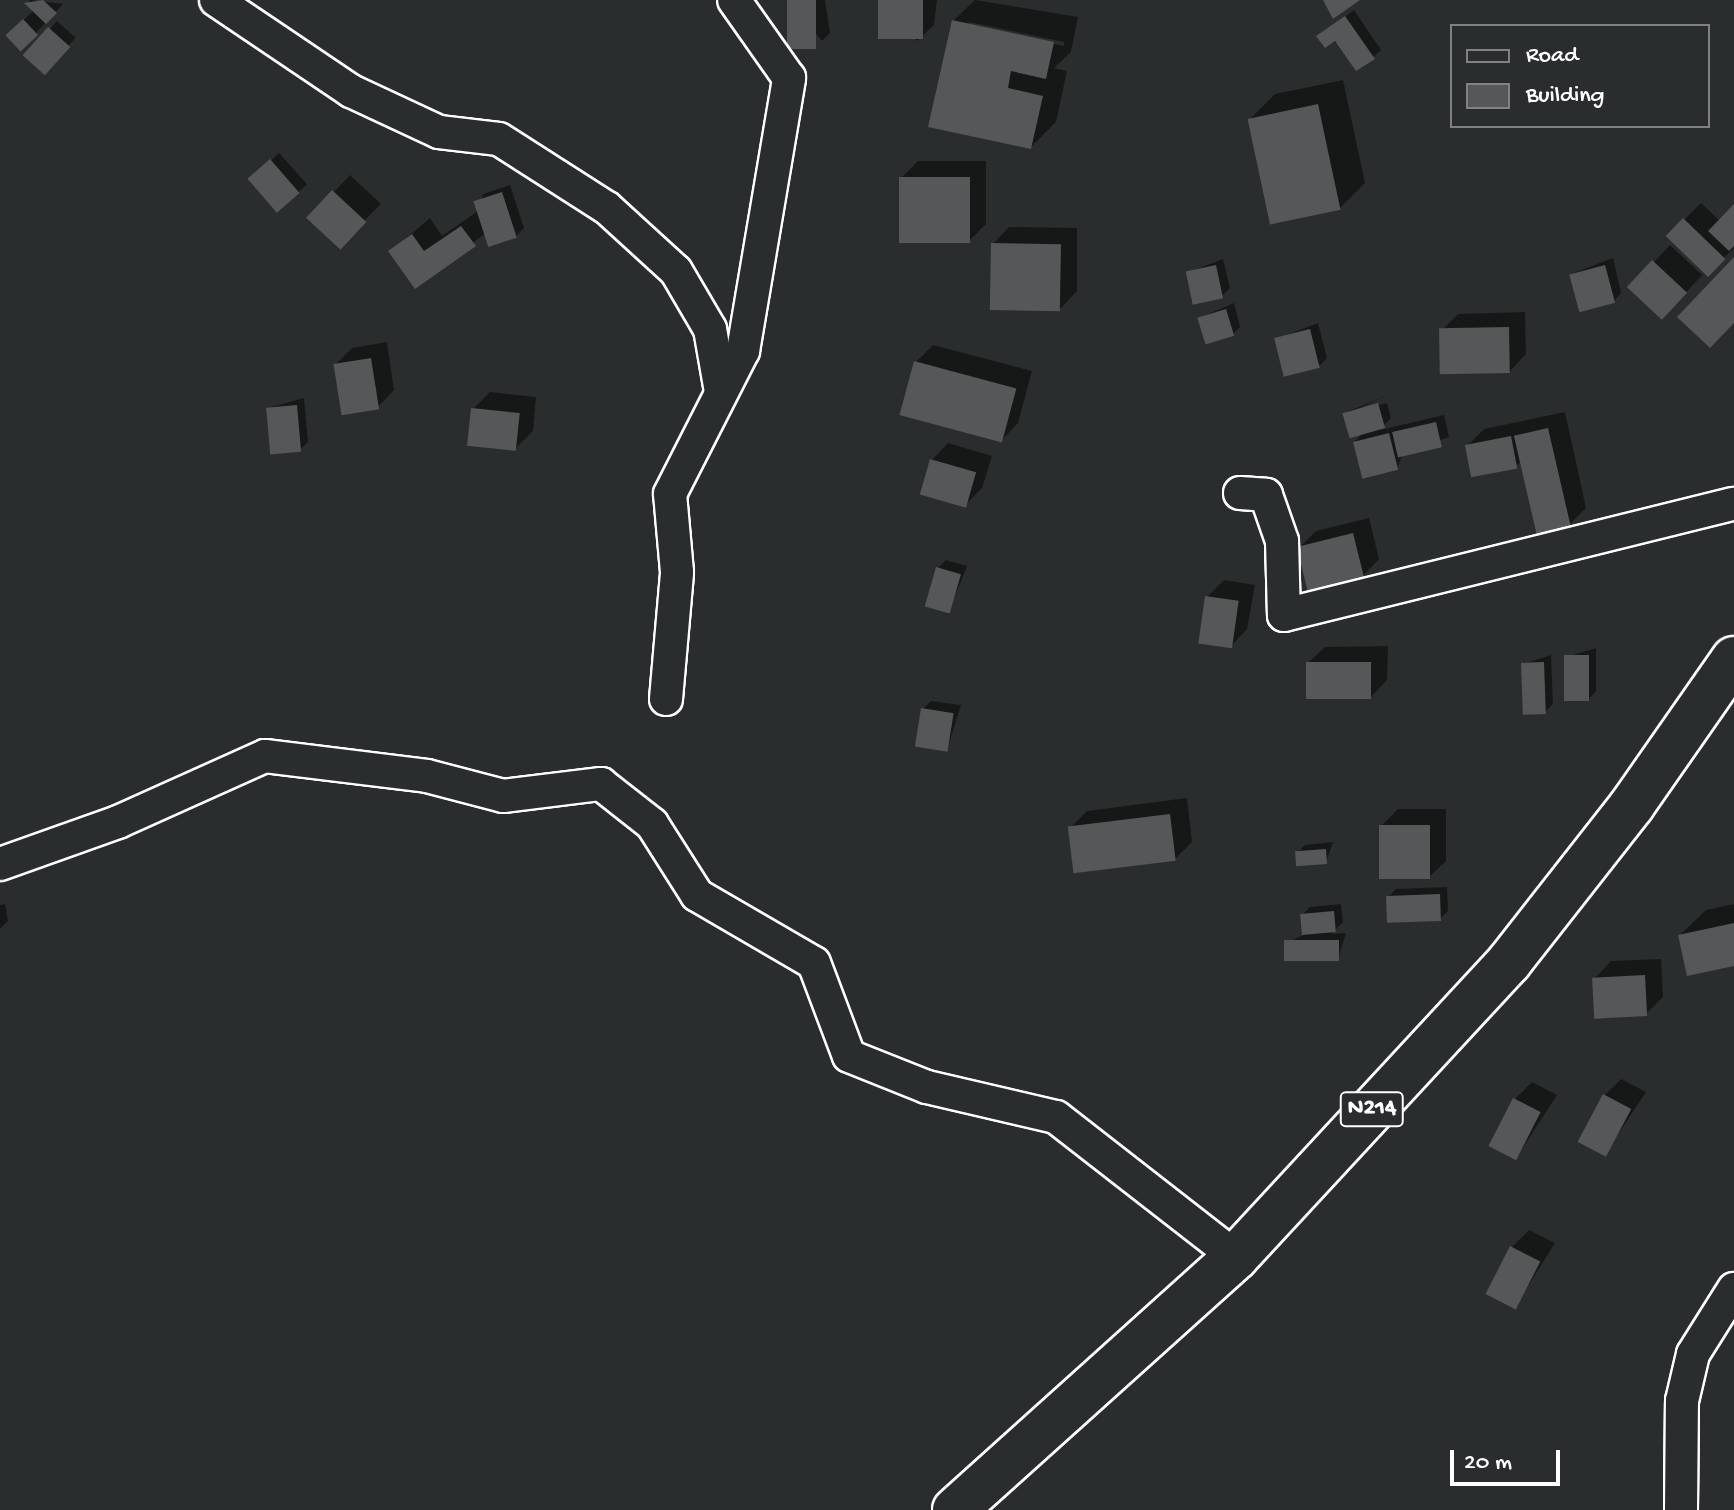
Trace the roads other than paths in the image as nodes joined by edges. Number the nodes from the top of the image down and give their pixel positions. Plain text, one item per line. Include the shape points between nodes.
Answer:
1 (216, 0) edge
2 (734, 0) edge
3 (721, 392) junction
4 (1240, 493) dead end
5 (1734, 504) edge
6 (1734, 659) edge
7 (666, 699) dead end
8 (0, 864) edge
9 (1236, 1257) junction
10 (1734, 1289) edge
11 (955, 1510) edge
12 (1681, 1510) edge

1 - 3 street via 351,91 439,132 499,139 607,208 676,271 710,329
2 - 3 street via 789,78 743,351
3 - 7 street via 670,494 677,572
4 - 5 street via 1266,495 1270,506 1282,541 1284,615
6 - 9 highway, N214 via 1632,805 1509,962
8 - 9 street via 118,822 265,756 427,776 503,796 601,784 652,824 697,895 814,963 849,1056 927,1087 1056,1117
9 - 11 highway, N214
10 - 12 street via 1693,1354 1682,1401

